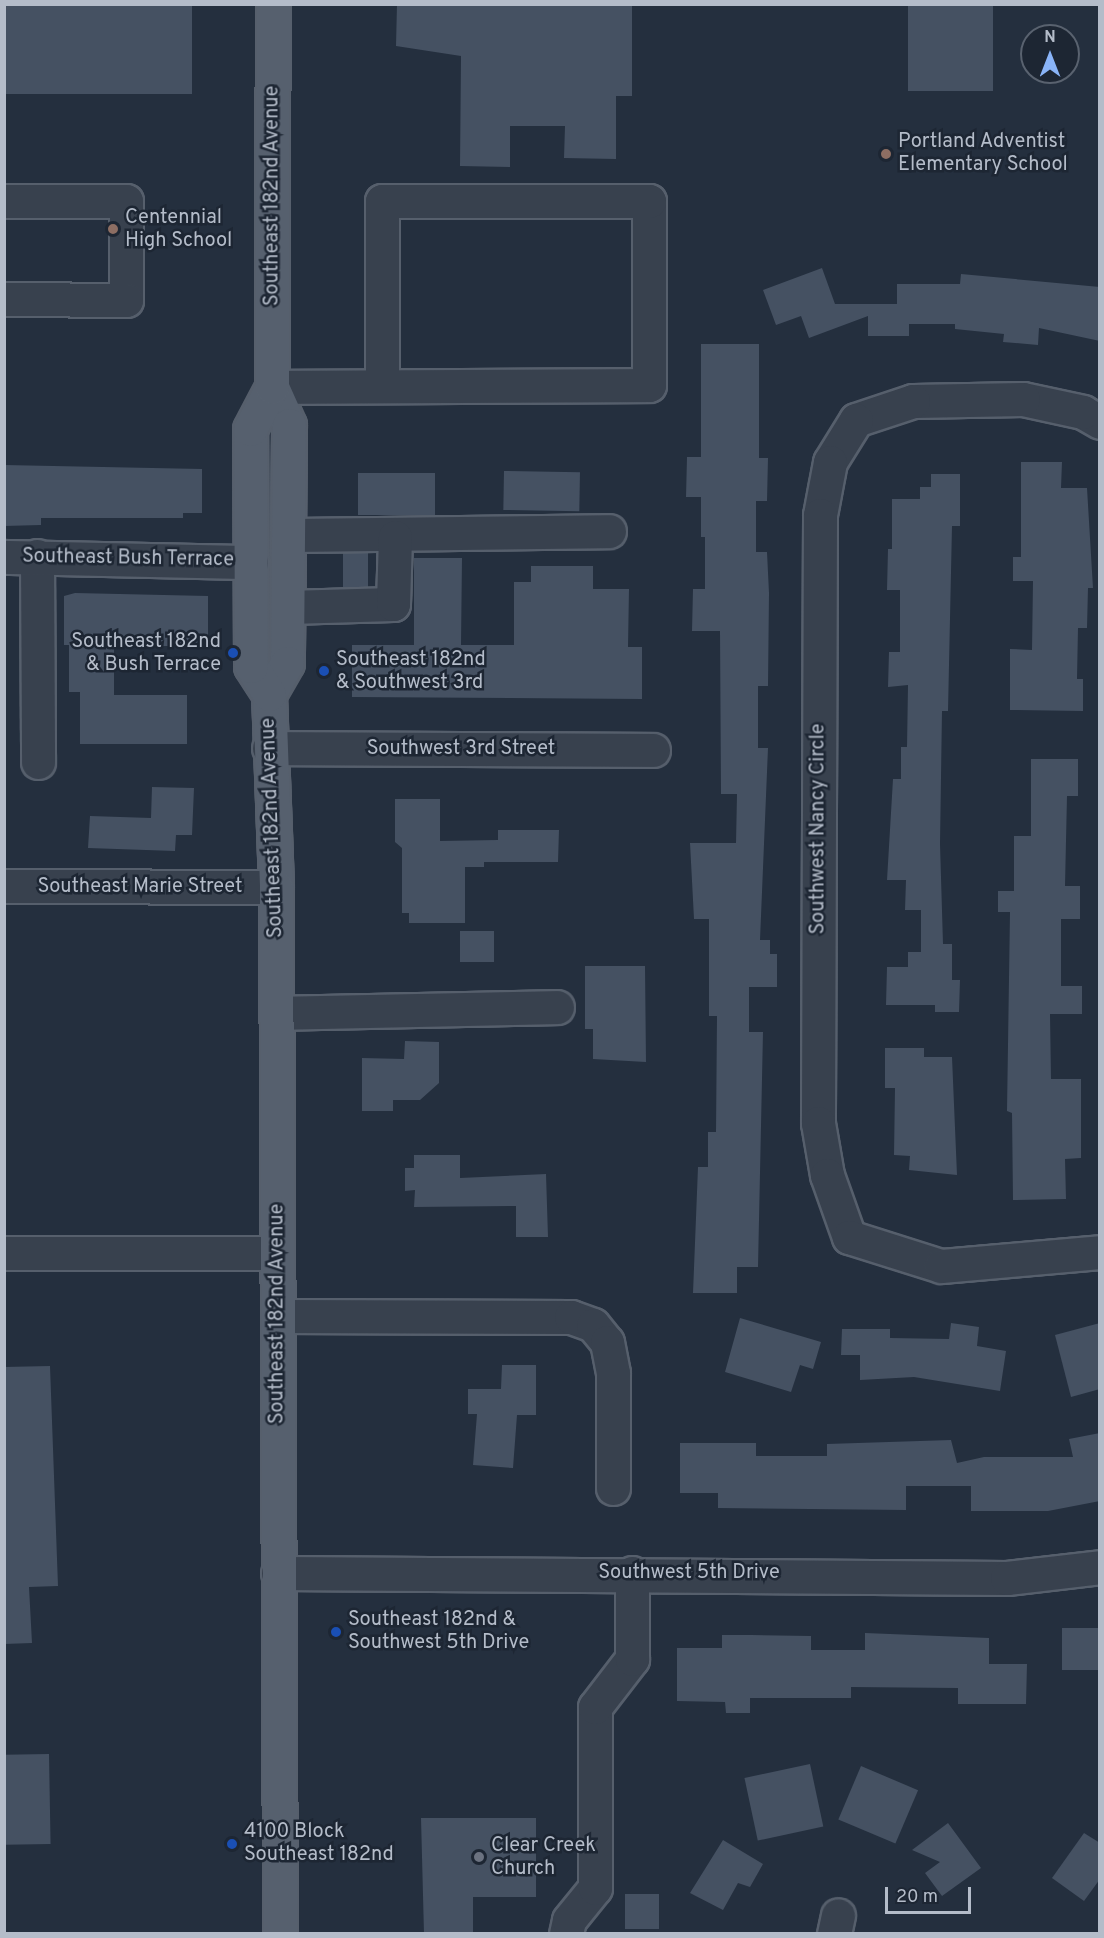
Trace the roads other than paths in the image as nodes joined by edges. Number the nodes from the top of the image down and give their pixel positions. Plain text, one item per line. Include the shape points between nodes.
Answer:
1 (273, 4) edge
2 (4, 201) edge
3 (4, 299) edge
4 (382, 385) junction
5 (272, 387) junction
6 (1100, 422) edge
7 (609, 531) dead end
8 (289, 535) junction
9 (395, 537) junction
10 (37, 556) junction
11 (4, 557) edge
12 (251, 562) junction
13 (288, 607) junction
14 (269, 694) junction
15 (269, 748) junction
16 (653, 750) dead end
17 (38, 762) dead end
18 (4, 886) edge
19 (276, 887) junction
20 (557, 1007) dead end
21 (277, 1012) junction
22 (4, 1252) edge
23 (1100, 1252) edge
24 (277, 1253) junction
25 (278, 1316) junction
26 (613, 1488) dead end
27 (1100, 1567) edge
28 (632, 1572) junction
29 (278, 1573) junction
30 (280, 1934) edge
31 (566, 1934) edge

1 - 5 main road, Southeast 182nd Avenue
2 - 3 street via 126,201 126,300
4 - 4 street via 382,201 649,201 649,385
4 - 5 street
5 - 8 main road, Southeast 182nd Avenue via 290,425
5 - 12 main road, Southeast 182nd Avenue via 250,429
6 - 23 street, Southwest Nancy Circle via 1083,412 1023,399 913,401 856,420 830,462 820,515 819,1087 827,1175 849,1237 941,1266
7 - 9 street
8 - 9 street
8 - 13 main road, Southeast 182nd Avenue
9 - 13 street via 393,604
10 - 11 street, Southeast Bush Terrace
10 - 12 street, Southeast Bush Terrace
10 - 17 street
12 - 14 main road, Southeast 182nd Avenue via 251,666
13 - 14 main road, Southeast 182nd Avenue via 286,663
14 - 15 main road, Southeast 182nd Avenue
15 - 16 street, Southwest 3rd Street
15 - 19 main road, Southeast 182nd Avenue
18 - 19 street, Southeast Marie Street
19 - 21 main road, Southeast 182nd Avenue
20 - 21 street
21 - 24 main road, Southeast 182nd Avenue
22 - 24 street
24 - 25 main road, Southeast 182nd Avenue
25 - 26 street via 571,1317 593,1325 607,1342 613,1373
25 - 29 main road, Southeast 182nd Avenue
27 - 28 street, Southwest 5th Drive via 1007,1578
28 - 29 street, Southwest 5th Drive
28 - 31 street via 632,1659 595,1707 595,1888 569,1920
29 - 30 main road, Southeast 182nd Avenue

